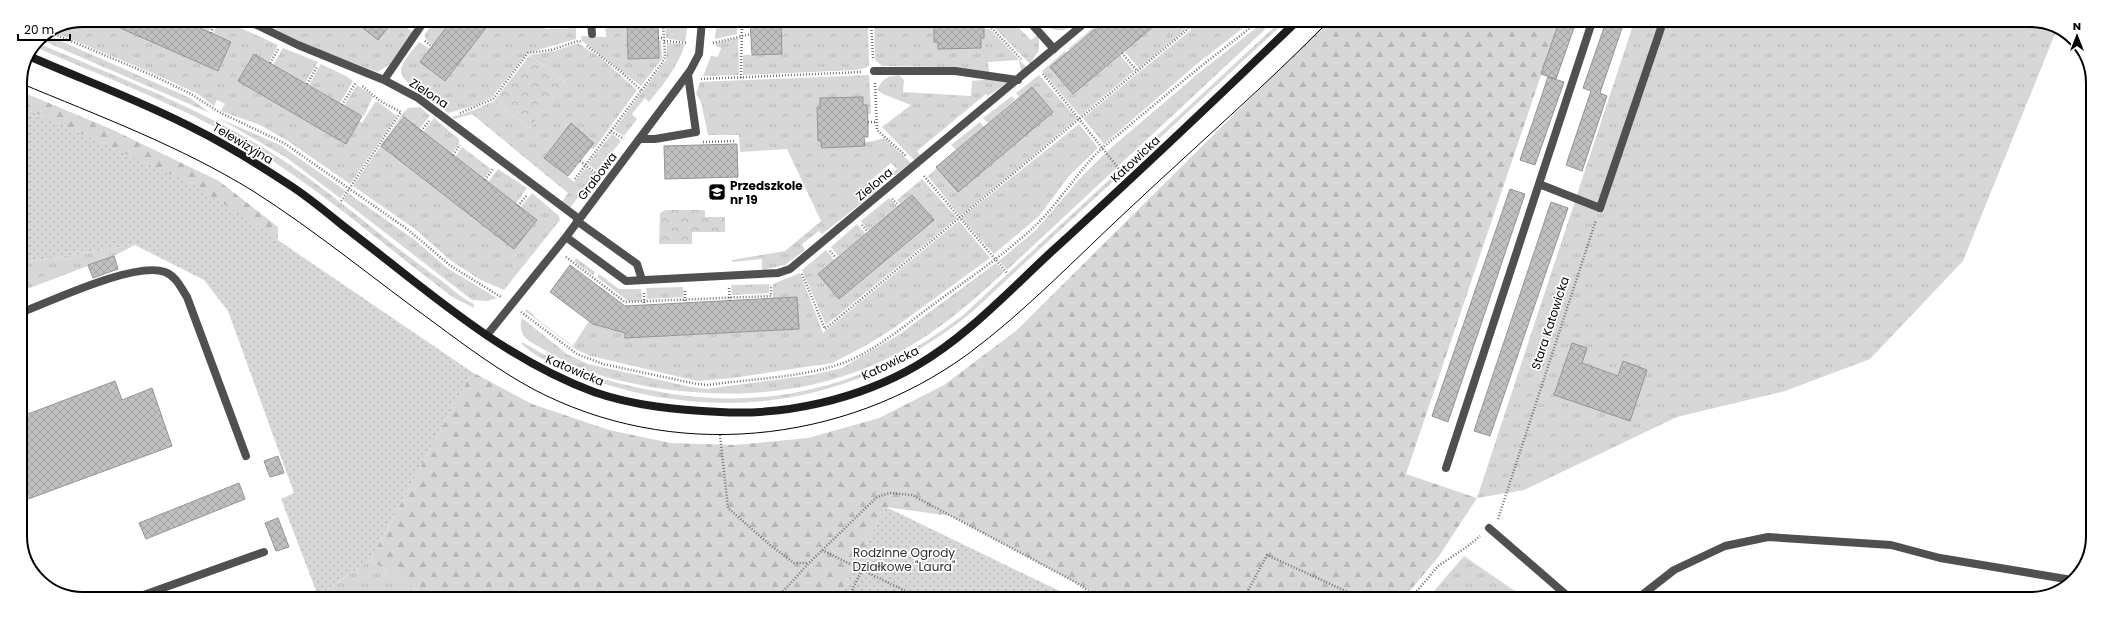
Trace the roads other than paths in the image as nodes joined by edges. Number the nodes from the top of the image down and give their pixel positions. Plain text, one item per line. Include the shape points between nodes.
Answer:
1 (264, 27) edge
2 (420, 27) edge
3 (592, 27) edge
4 (701, 27) edge
5 (1034, 27) edge
6 (1080, 27) edge
7 (1291, 27) edge
8 (1590, 27) edge
9 (1661, 27) edge
10 (592, 34) dead end
11 (1054, 49) junction
12 (33, 58) edge
13 (874, 71) road end
14 (688, 75) junction
15 (384, 80) junction
16 (1018, 80) junction
17 (640, 139) junction
18 (1539, 184) junction
19 (578, 220) junction
20 (566, 237) junction
21 (642, 284) junction
22 (422, 286) joint
23 (27, 310) edge
24 (487, 335) junction
25 (246, 456) dead end
26 (1446, 468) dead end
27 (1489, 528) road end
28 (264, 552) dead end
29 (2065, 579) edge
30 (152, 592) edge
31 (1564, 592) edge
32 (1647, 592) edge

1 - 15 street, Zielona via 298,45
2 - 15 street
3 - 10 street
4 - 14 street, Grabowa via 699,54
5 - 11 street
6 - 11 street, Zielona
7 - 24 main road, Katowicka via 1139,173 957,339 915,367 862,390 793,410 736,413 643,405 597,393 561,378 517,355
8 - 18 street
9 - 18 street via 1600,208
11 - 16 street, Zielona
12 - 22 main road, Telewizyjna via 196,129 243,155 293,187
13 - 16 street via 955,71
14 - 17 street, Grabowa
14 - 17 street via 696,132
15 - 19 street, Zielona via 418,98
16 - 21 street, Zielona via 790,269 778,273
17 - 19 street, Grabowa
18 - 26 street
19 - 20 street, Grabowa
19 - 21 street, Zielona via 637,264
20 - 21 street, Zielona via 626,281
20 - 24 street, Grabowa
22 - 24 main road, Katowicka
23 - 25 street via 127,272 152,269 166,272 177,282 186,297
27 - 31 street
28 - 30 street
29 - 32 street via 1940,558 1891,545 1768,537 1725,546 1682,567

